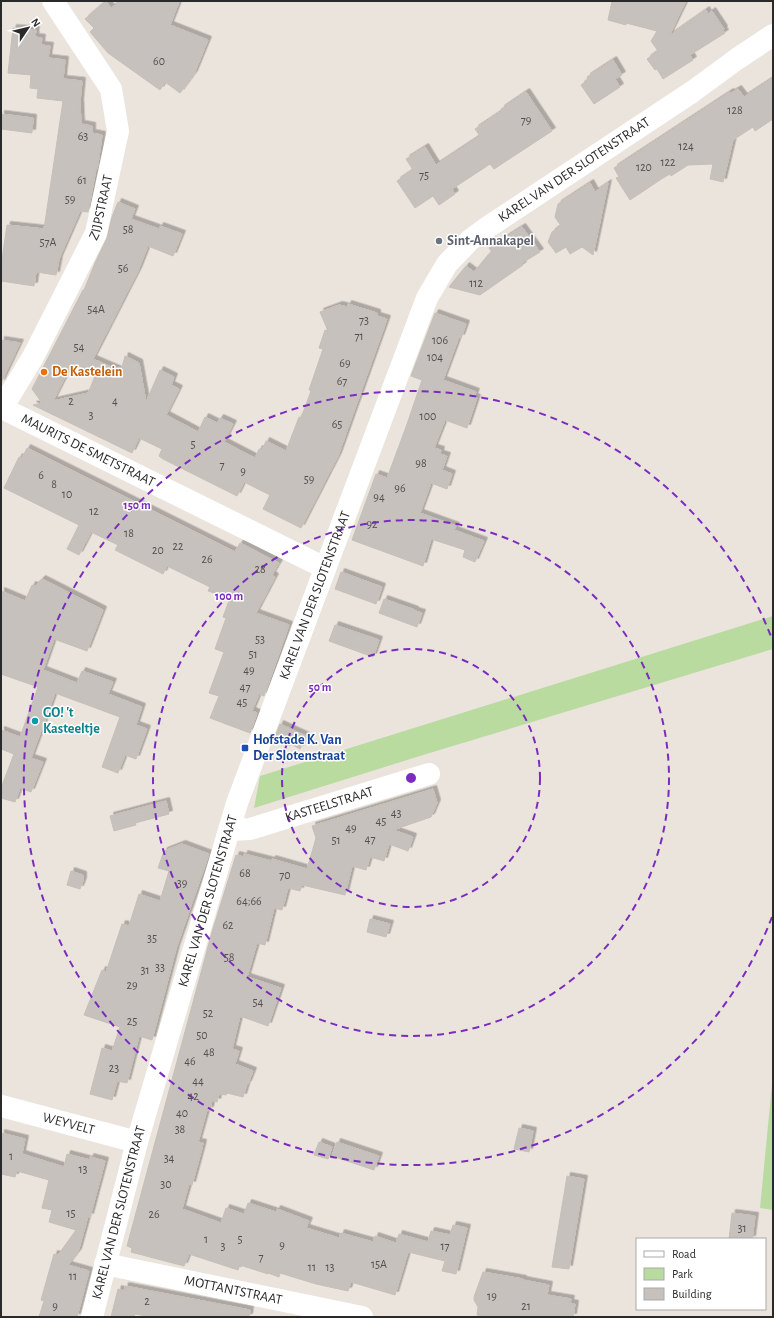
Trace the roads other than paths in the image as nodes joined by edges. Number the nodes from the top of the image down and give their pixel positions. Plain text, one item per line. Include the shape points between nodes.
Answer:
1 (53, 1) edge
2 (773, 36) edge
3 (1, 408) edge
4 (325, 568) junction
5 (429, 774) dead end
6 (229, 830) junction
7 (1, 1106) edge
8 (137, 1142) junction
9 (105, 1264) junction
10 (92, 1317) edge
11 (362, 1317) edge

1 - 3 street, ZIJPSTRAAT via 111,89 118,131 96,233 33,357
2 - 4 street, KAREL VAN DER SLOTENSTRAAT via 485,229 446,264 427,298
3 - 4 street, MAURITS DE SMETSTRAAT
4 - 6 street, KAREL VAN DER SLOTENSTRAAT
5 - 6 street, KASTEELSTRAAT via 250,829
6 - 8 street, KAREL VAN DER SLOTENSTRAAT
7 - 8 street, WEYVELT
8 - 9 street, KAREL VAN DER SLOTENSTRAAT
9 - 10 street, KAREL VAN DER SLOTENSTRAAT
9 - 11 street, MOTTANTSTRAAT

